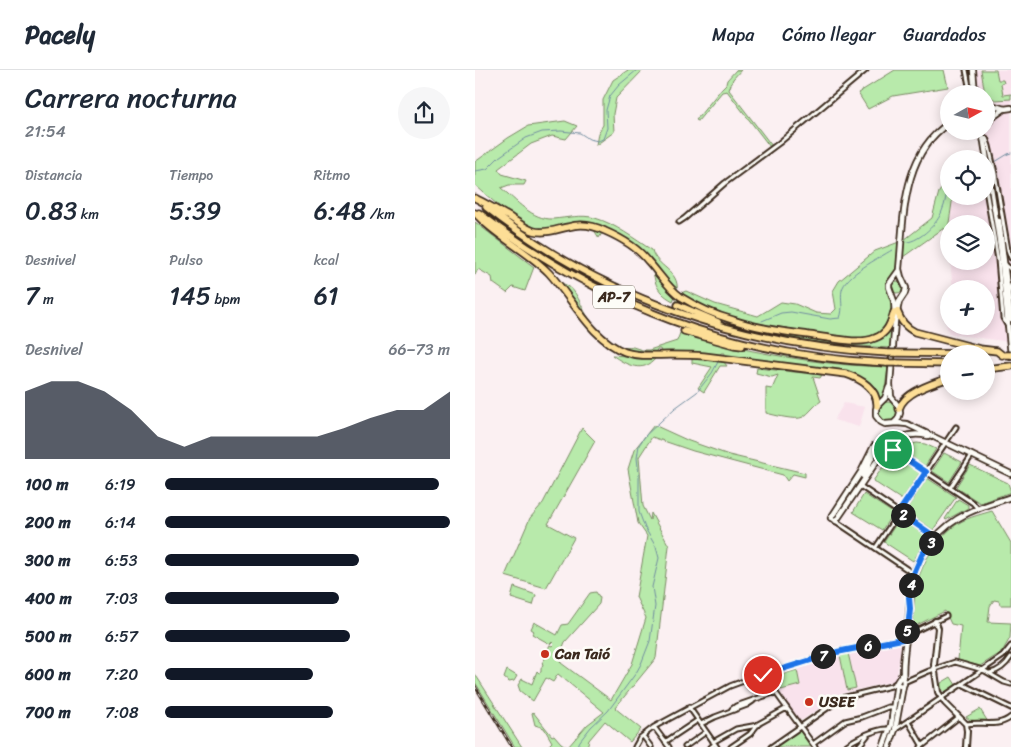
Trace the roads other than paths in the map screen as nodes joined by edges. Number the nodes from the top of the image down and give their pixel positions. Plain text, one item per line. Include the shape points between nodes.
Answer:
1 (865, 70) edge
2 (966, 70) edge
3 (973, 70) edge
4 (975, 82) joint
5 (969, 85) edge
6 (976, 85) edge
7 (995, 106) edge
8 (1004, 108) junction
9 (1011, 108) edge
10 (995, 115) edge
11 (940, 129) edge
12 (987, 140) edge
13 (475, 198) edge
14 (995, 201) edge
15 (989, 205) edge
16 (993, 205) edge
17 (496, 209) junction
18 (475, 212) edge
19 (679, 222) dead end
20 (534, 234) dead end
21 (1011, 258) edge
22 (1005, 264) junction
23 (899, 269) junction
24 (1011, 270) edge
25 (891, 282) junction
26 (905, 282) junction
27 (1011, 284) edge
28 (892, 295) junction
29 (903, 295) junction
30 (1008, 295) junction
31 (678, 305) dead end
32 (896, 312) junction
33 (1011, 319) edge
34 (1008, 326) junction
35 (684, 331) dead end
36 (738, 331) junction
37 (769, 348) junction
38 (940, 354) edge
39 (1007, 355) edge
40 (940, 364) edge
41 (995, 365) edge
42 (1009, 366) edge
43 (995, 368) edge
44 (940, 381) edge
45 (890, 384) junction
46 (883, 401) junction
47 (895, 402) junction
48 (877, 406) junction
49 (900, 412) junction
50 (894, 423) junction
51 (907, 424) junction
52 (956, 427) dead end
53 (945, 443) junction
54 (875, 446) dead end
55 (887, 446) junction
56 (972, 455) junction
57 (926, 472) junction
58 (1011, 474) edge
59 (859, 486) junction
60 (950, 488) junction
61 (1011, 497) edge
62 (978, 509) junction
63 (899, 512) junction
64 (835, 519) junction
65 (935, 537) junction
66 (875, 547) junction
67 (914, 574) junction
68 (946, 616) dead end
69 (935, 621) junction
70 (907, 637) junction
71 (1011, 646) edge
72 (1011, 657) edge
73 (935, 670) junction
74 (983, 670) junction
75 (989, 674) junction
76 (763, 675) junction
77 (898, 684) junction
78 (962, 684) junction
79 (1011, 684) edge
80 (776, 692) junction
81 (942, 698) junction
82 (689, 707) junction
83 (894, 707) junction
84 (787, 708) junction
85 (1011, 708) edge
86 (1011, 716) edge
87 (959, 717) junction
88 (698, 720) junction
89 (908, 721) junction
90 (701, 724) junction
91 (758, 724) junction
92 (966, 724) junction
93 (654, 727) junction
94 (800, 727) junction
95 (892, 730) junction
96 (706, 732) junction
97 (869, 734) junction
98 (643, 736) junction
99 (860, 738) junction
100 (665, 742) junction
101 (715, 744) edge
102 (814, 746) edge
103 (859, 746) edge
104 (922, 746) edge
105 (635, 747) edge
106 (651, 747) edge
107 (669, 747) edge
108 (685, 747) edge
109 (711, 747) edge
110 (731, 747) edge
111 (771, 747) edge
112 (844, 747) edge
113 (883, 747) edge
114 (889, 747) edge
115 (966, 747) edge

1 - 19 street
2 - 5 street
3 - 4 main road
4 - 6 main road
7 - 8 main road
8 - 9 main road
8 - 10 main road
11 - 23 main road via 913,169 905,200
12 - 21 street
13 - 17 highway
13 - 36 highway, AP-7 via 529,238 595,276 665,308
14 - 22 main road
15 - 34 street via 1003,318
16 - 34 main road
17 - 20 highway
17 - 32 highway via 535,231 585,225 607,232 638,250 678,294 695,305 748,325 857,341 871,340 882,334
18 - 37 highway, AP-7 via 544,259 611,295 688,326
18 - 48 highway via 547,272 594,330 617,348 641,355 715,357 851,376 871,389
22 - 24 street
22 - 30 main road
23 - 25 main road
23 - 26 main road
25 - 26 main road via 899,279
25 - 28 main road
26 - 29 main road
27 - 30 street
28 - 29 main road
28 - 32 main road
29 - 32 main road
30 - 33 main road
31 - 36 highway
32 - 39 highway via 903,324 915,332
32 - 45 main road
34 - 39 main road
35 - 37 highway via 734,345
36 - 38 highway, AP-7, bridge via 813,346 888,353
37 - 40 highway, AP-7, bridge via 830,358
41 - 42 highway
42 - 43 highway
44 - 49 highway via 908,397 902,402
45 - 46 main road
45 - 47 main road
46 - 47 main road
46 - 48 main road
47 - 49 main road
48 - 50 main road via 878,420 885,424
49 - 50 main road
49 - 51 main road
50 - 51 main road
51 - 53 main road
52 - 53 street
53 - 55 main road via 915,434
53 - 56 main road
53 - 57 street
54 - 64 main road
55 - 57 street
55 - 59 main road
56 - 58 main road
56 - 60 street
57 - 60 street
57 - 63 street
59 - 63 street
59 - 64 main road
60 - 62 street
61 - 62 main road
62 - 65 main road via 952,522
63 - 65 street
63 - 66 street
64 - 66 street
65 - 67 main road
66 - 67 street
67 - 70 main road
68 - 69 street
69 - 70 street
69 - 73 street
70 - 76 street via 837,652
70 - 77 main road via 903,673
71 - 74 street
72 - 75 street
73 - 74 street via 957,662
73 - 77 street
73 - 81 street
74 - 75 street
74 - 78 street
75 - 79 street
76 - 80 street
76 - 82 street via 730,686
77 - 83 main road
77 - 94 street via 842,698
77 - 95 main road
78 - 81 street
78 - 85 street
80 - 84 street
80 - 90 street
81 - 87 street
81 - 89 street
82 - 88 street
82 - 93 street
83 - 95 main road
83 - 102 street via 845,721
84 - 91 street
84 - 94 street
86 - 92 street via 1000,723
87 - 92 street
87 - 104 street
88 - 90 street
88 - 100 street
89 - 95 street
89 - 104 street
90 - 96 street
91 - 101 street via 736,729
91 - 110 street
92 - 115 street
93 - 98 street
93 - 100 street
94 - 102 street
94 - 111 street
95 - 97 street via 882,729
95 - 113 main road
95 - 114 main road
96 - 101 street
96 - 108 street
97 - 99 street
97 - 103 street
98 - 105 street
98 - 106 street
99 - 103 street
99 - 112 street
100 - 107 street
101 - 109 street

